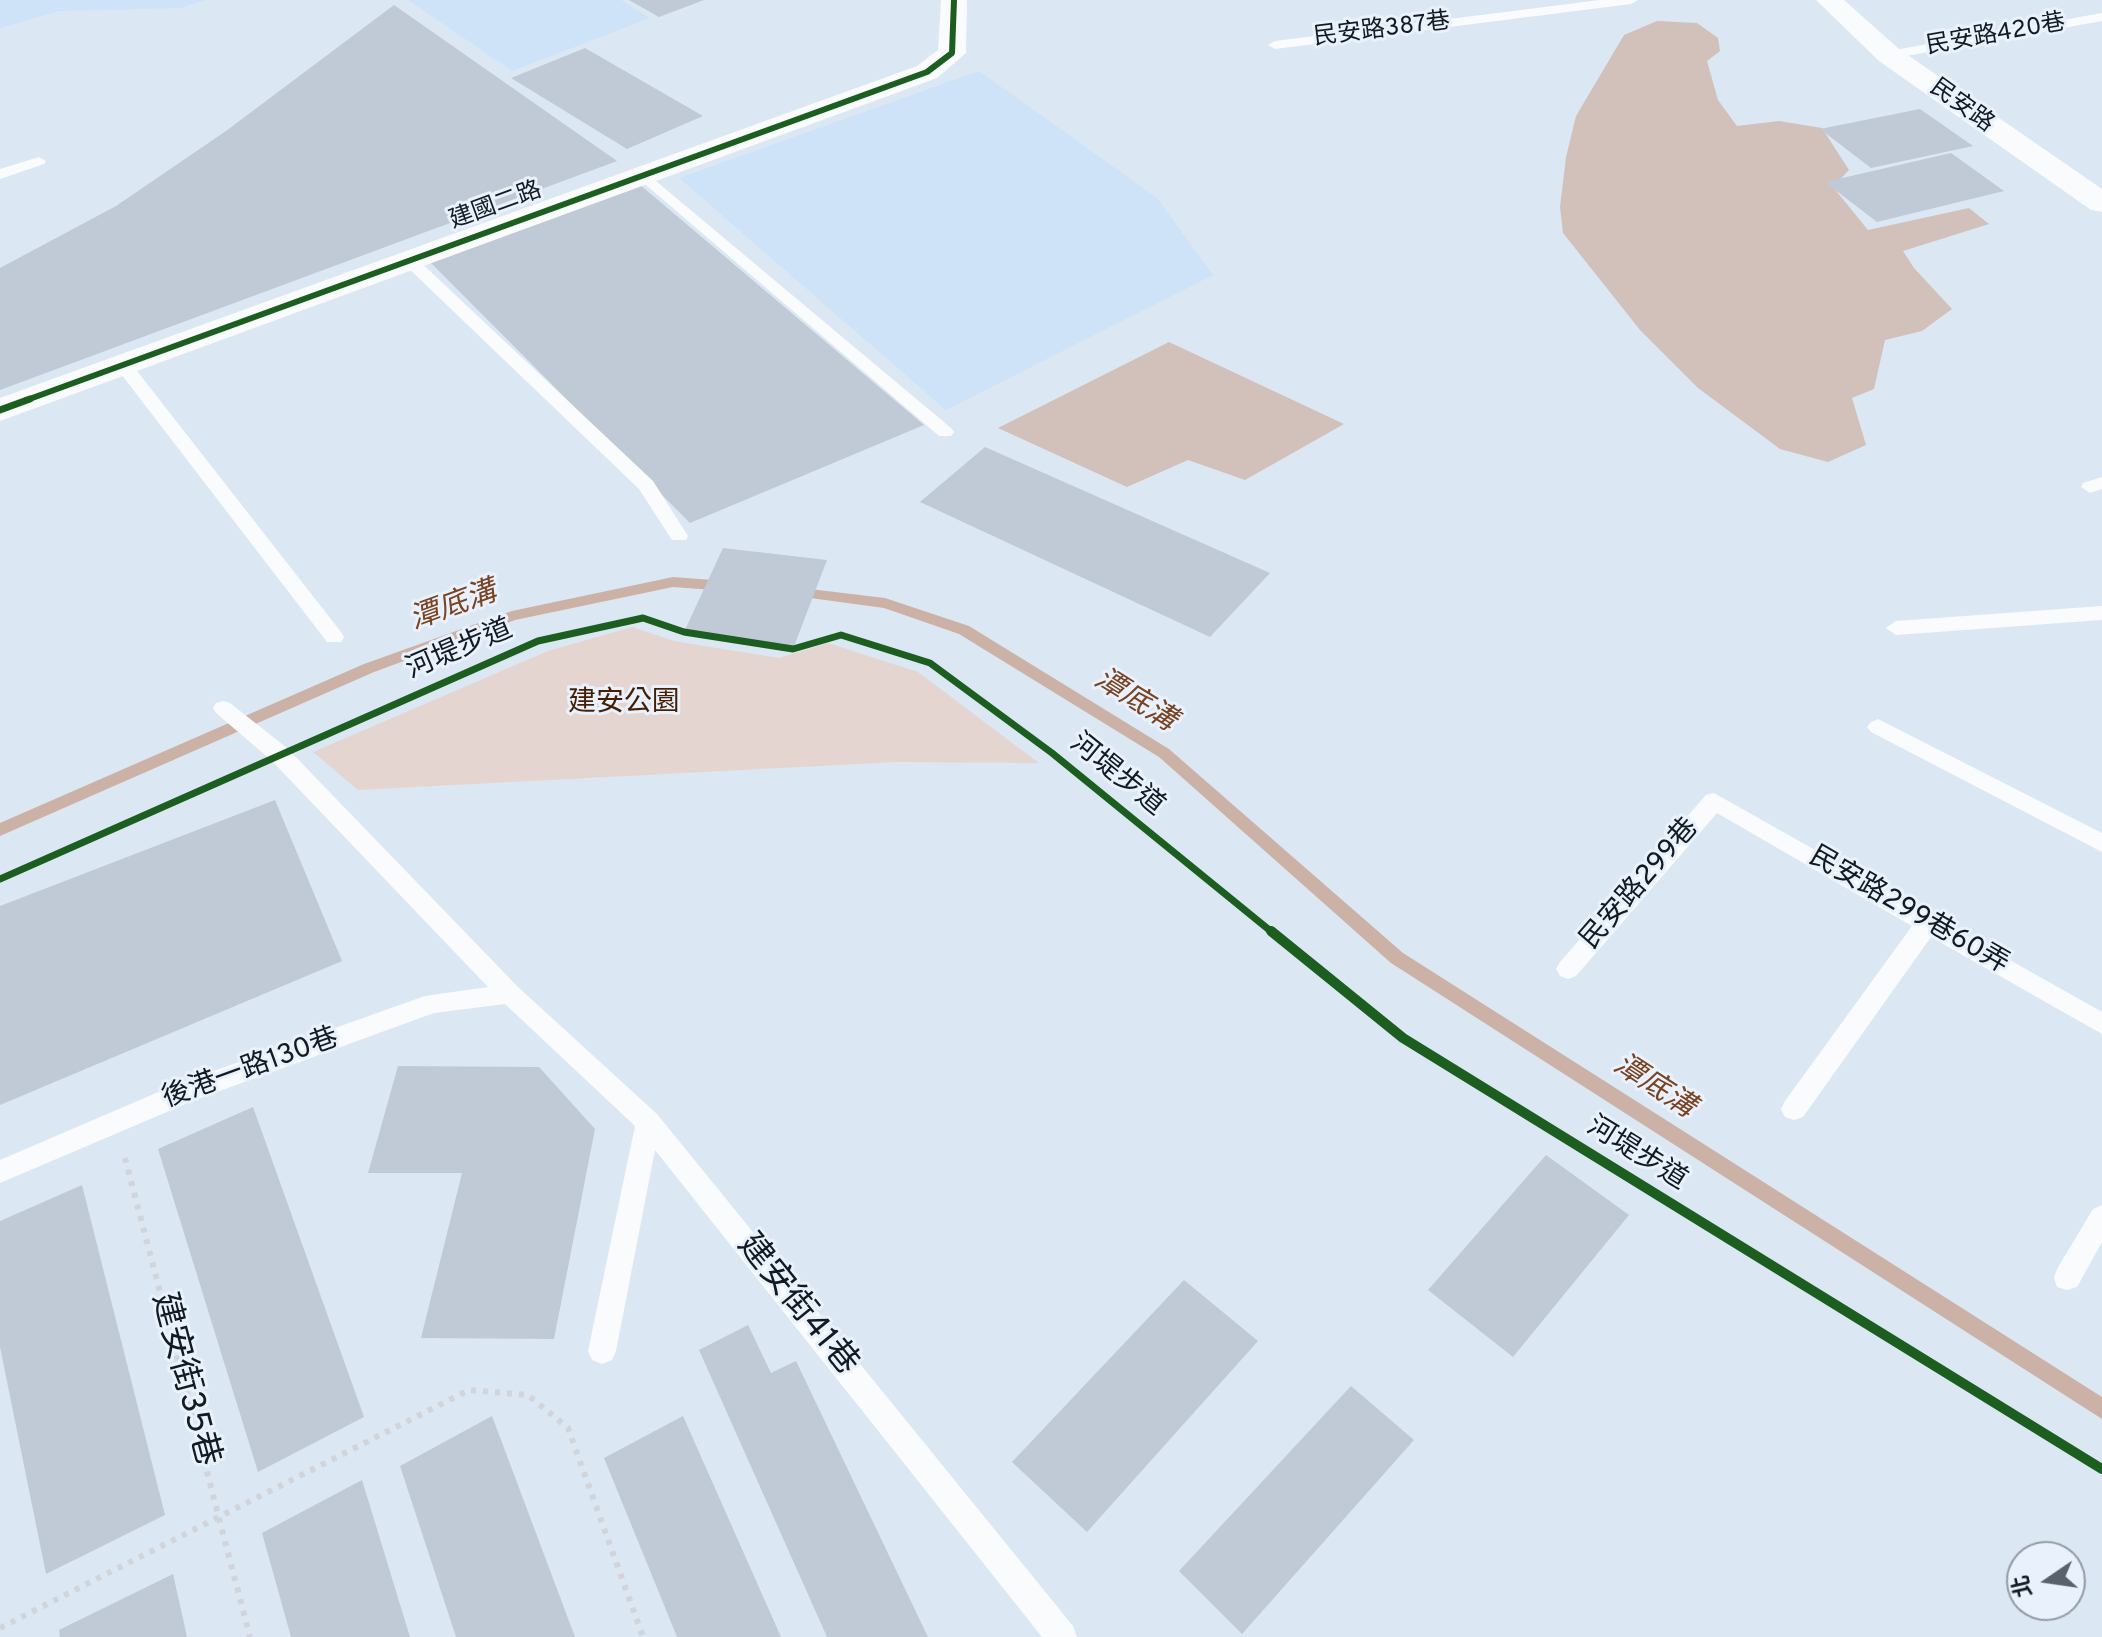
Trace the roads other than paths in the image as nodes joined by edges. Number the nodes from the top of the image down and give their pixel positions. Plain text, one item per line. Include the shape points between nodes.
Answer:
1 (954, 0) edge
2 (1631, 0) edge
3 (1829, 0) edge
4 (2102, 17) edge
5 (1275, 45) dead end
6 (1889, 55) junction
7 (39, 161) dead end
8 (0, 174) edge
9 (644, 176) junction
10 (2102, 203) edge
11 (409, 260) junction
12 (124, 366) junction
13 (0, 410) edge
14 (945, 432) dead end
15 (679, 536) dead end
16 (2102, 613) edge
17 (1896, 628) dead end
18 (334, 637) dead end
19 (223, 708) dead end
20 (1878, 727) dead end
21 (1714, 801) joint
22 (2102, 843) edge
23 (1927, 924) junction
24 (1568, 969) dead end
25 (510, 994) junction
26 (2102, 1024) edge
27 (1794, 1109) dead end
28 (648, 1122) junction
29 (0, 1172) edge
30 (2102, 1217) edge
31 (2067, 1278) dead end
32 (602, 1351) dead end
33 (1062, 1637) edge

1 - 9 street, 建國二路 via 952,53 927,72
2 - 5 lane, 民安路387巷
3 - 6 street, 民安路
4 - 6 lane, 民安路420巷
6 - 10 street, 民安路
7 - 8 lane
9 - 11 street, 建國二路
9 - 14 lane
11 - 12 street, 建國二路
11 - 15 lane via 646,485
12 - 13 street, 建國二路
12 - 18 lane
16 - 17 lane
19 - 25 lane, 建安街41巷 via 279,754
20 - 22 lane
21 - 23 lane, 民安路299巷60弄
21 - 24 lane, 民安路299巷
23 - 26 lane, 民安路299巷60弄
23 - 27 lane
25 - 28 lane, 建安街41巷
25 - 29 lane, 後港一路130巷 via 433,1003 186,1092
28 - 32 lane
28 - 33 lane, 建安街41巷
30 - 31 lane

